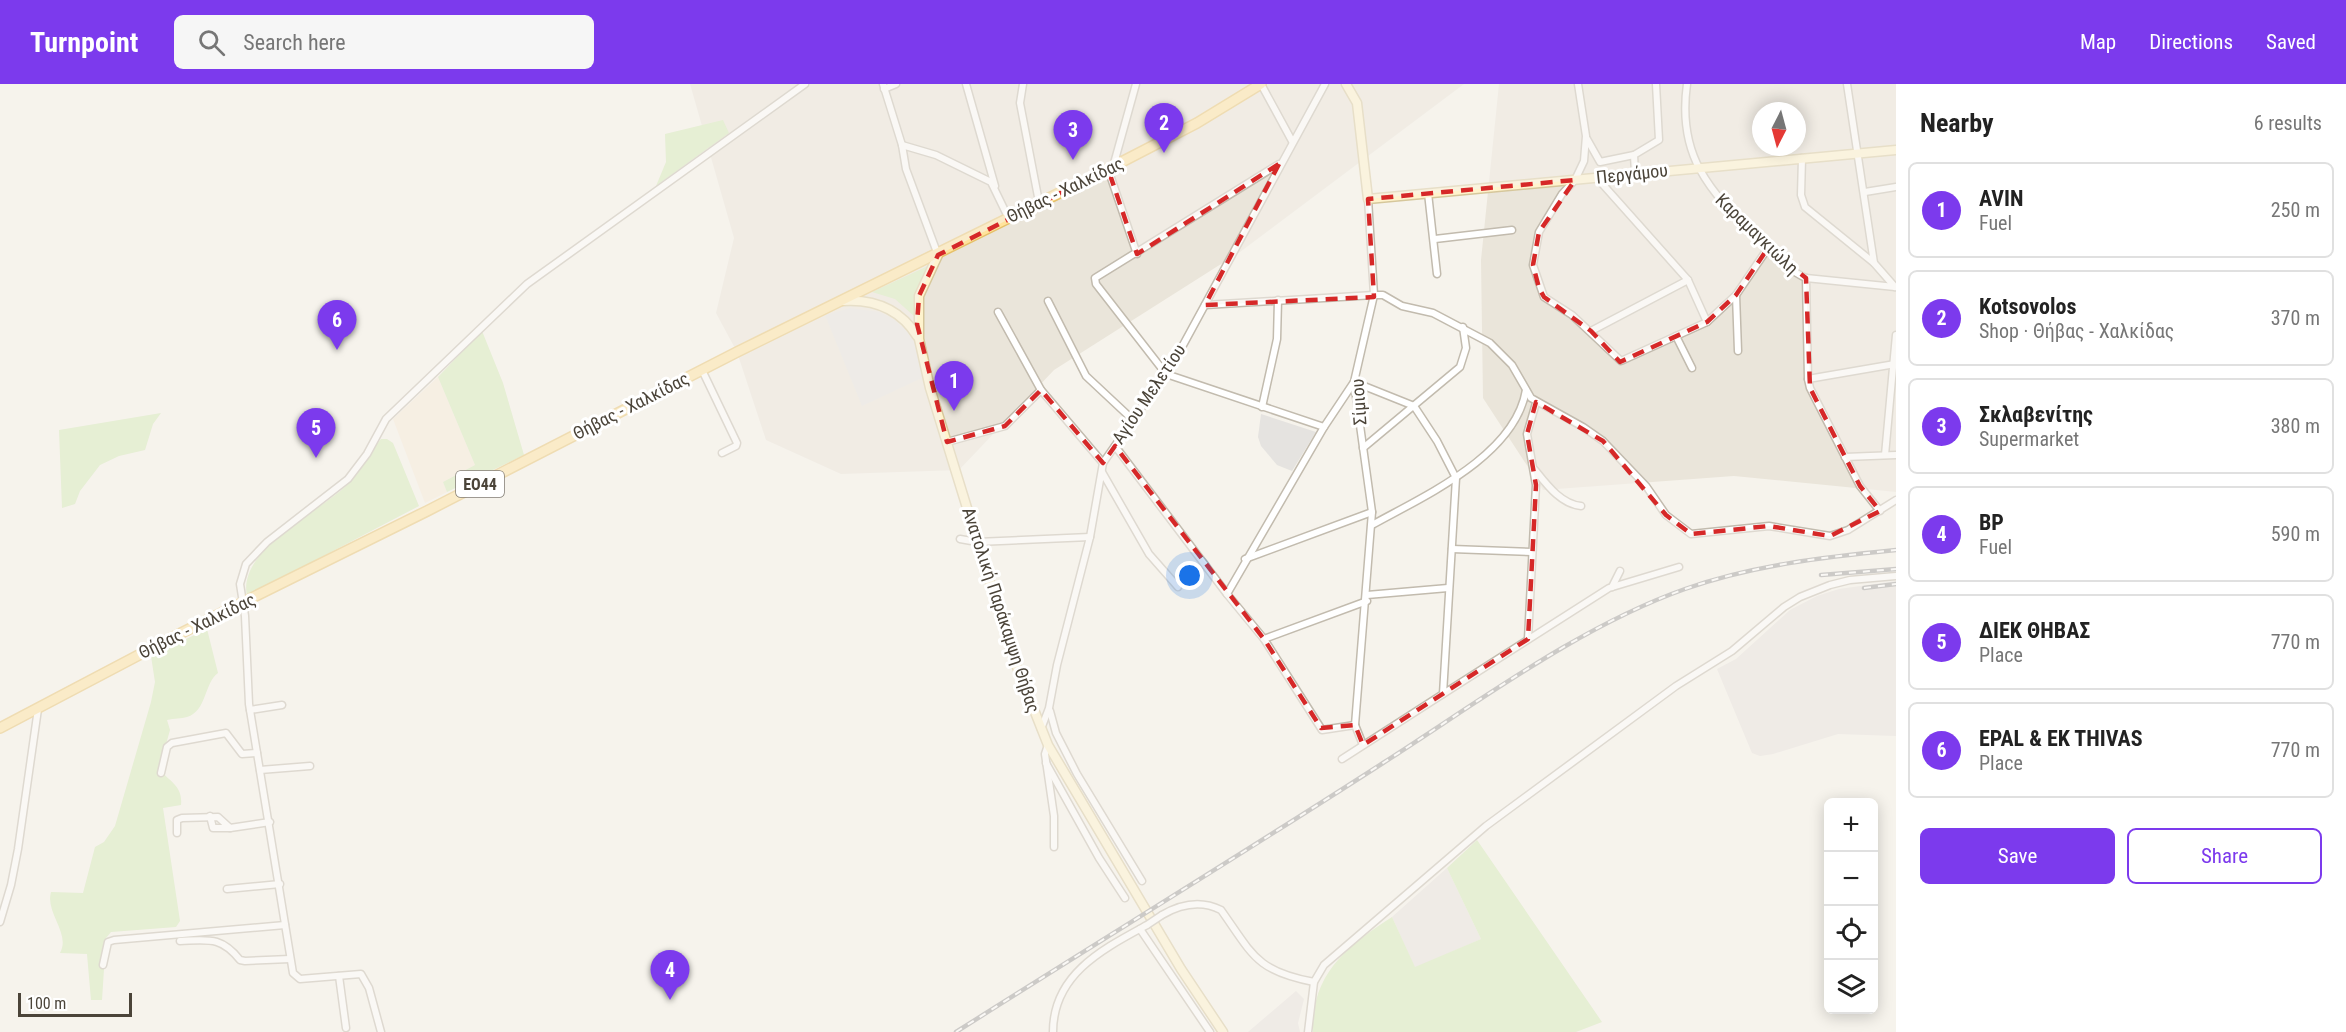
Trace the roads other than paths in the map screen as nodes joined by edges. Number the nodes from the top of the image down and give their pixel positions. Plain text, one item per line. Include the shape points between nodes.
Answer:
1 (805, 84) edge
2 (896, 84) edge
3 (966, 84) edge
4 (1023, 84) edge
5 (1136, 84) edge
6 (1325, 84) edge
7 (1346, 84) edge
8 (1578, 84) edge
9 (1656, 84) edge
10 (1688, 84) edge
11 (1847, 84) edge
12 (1256, 85) edge
13 (884, 86) edge
14 (1586, 136) junction
15 (1292, 141) junction
16 (902, 145) junction
17 (1896, 150) edge
18 (1857, 153) junction
19 (1634, 155) junction
20 (1802, 158) junction
21 (1279, 164) junction
22 (1699, 166) junction
23 (1111, 168) junction
24 (1635, 173) junction
25 (1597, 178) junction
26 (1575, 180) junction
27 (995, 186) junction
28 (1896, 187) edge
29 (1865, 192) junction
30 (1428, 193) junction
31 (1368, 199) junction
32 (1039, 202) junction
33 (1008, 218) junction
34 (1512, 230) dead end
35 (1435, 239) junction
36 (1768, 248) junction
37 (1137, 254) junction
38 (938, 255) junction
39 (1874, 263) junction
40 (1437, 274) dead end
41 (1806, 278) junction
42 (1688, 280) junction
43 (1896, 287) edge
44 (1374, 295) junction
45 (1736, 295) junction
46 (1278, 300) junction
47 (843, 301) junction
48 (1048, 301) dead end
49 (1205, 304) junction
50 (998, 312) dead end
51 (1707, 322) junction
52 (1462, 327) junction
53 (1591, 331) junction
54 (1896, 335) edge
55 (1676, 336) junction
56 (919, 339) junction
57 (1738, 351) dead end
58 (1895, 364) edge
59 (1692, 368) dead end
60 (702, 370) junction
61 (1166, 374) junction
62 (1808, 379) junction
63 (1354, 382) junction
64 (1526, 389) junction
65 (1041, 390) junction
66 (1536, 403) junction
67 (1414, 406) junction
68 (1262, 407) junction
69 (1132, 419) junction
70 (1324, 427) junction
71 (947, 442) junction
72 (1115, 446) junction
73 (1363, 448) junction
74 (722, 453) dead end
75 (1885, 455) junction
76 (1896, 455) edge
77 (1845, 457) junction
78 (1103, 463) junction
79 (1535, 470) junction
80 (1102, 472) junction
81 (1456, 478) junction
82 (1896, 500) edge
83 (1581, 506) dead end
84 (1880, 511) junction
85 (1372, 512) junction
86 (1372, 525) junction
87 (1090, 537) junction
88 (960, 539) dead end
89 (977, 542) junction
90 (1452, 549) junction
91 (1532, 552) junction
92 (1245, 559) junction
93 (1678, 567) dead end
94 (1620, 571) dead end
95 (1896, 576) edge
96 (1178, 587) dead end
97 (1611, 587) junction
98 (1448, 588) junction
99 (1227, 594) junction
100 (1367, 598) junction
101 (242, 604) junction
102 (1264, 639) junction
103 (1528, 639) junction
104 (1443, 694) junction
105 (282, 705) dead end
106 (1049, 708) junction
107 (38, 709) junction
108 (250, 710) junction
109 (1355, 725) junction
110 (0, 728) edge
111 (1041, 730) junction
112 (1048, 745) junction
113 (1363, 746) junction
114 (258, 753) junction
115 (1342, 759) dead end
116 (1046, 763) junction
117 (310, 766) dead end
118 (260, 771) junction
119 (160, 773) dead end
120 (210, 816) junction
121 (270, 822) junction
122 (230, 828) junction
123 (177, 833) dead end
124 (1054, 847) dead end
125 (1142, 881) dead end
126 (279, 884) junction
127 (227, 889) dead end
128 (1125, 898) dead end
129 (0, 922) edge
130 (285, 925) junction
131 (1140, 929) junction
132 (180, 933) junction
133 (180, 940) junction
134 (180, 950) dead end
135 (290, 959) junction
136 (103, 965) dead end
137 (339, 976) junction
138 (1314, 982) junction
139 (346, 1028) dead end
140 (381, 1032) edge
141 (1053, 1032) edge
142 (1210, 1032) edge
143 (1223, 1032) edge
144 (1308, 1032) edge

1 - 101 street via 557,260 508,301 386,419 348,479 257,552 242,574
2 - 13 street
3 - 27 street
4 - 32 street via 1020,103
5 - 23 street
6 - 15 street, Αγίου Μελετίου
7 - 31 main road, Σίμιου via 1357,103
8 - 14 street
9 - 19 street via 1659,140
10 - 22 street, Καραμαγκιώλη via 1685,127
11 - 18 street
12 - 15 street
12 - 23 main road, Θήβας - Χαλκίδας / ΕΟ44 via 1197,123
13 - 16 street
14 - 19 street via 1600,162
14 - 26 street via 1584,161
15 - 21 street, Αγίου Μελετίου
16 - 27 street via 936,155
16 - 38 street via 906,169
17 - 18 main road, Περγάμου
18 - 20 main road, Περγάμου
18 - 29 street
19 - 24 street
20 - 22 main road, Περγάμου
20 - 39 street via 1801,195 1805,207
21 - 37 street
21 - 49 street, Αγίου Μελετίου
22 - 24 main road, Περγάμου
22 - 36 street, Καραμαγκιώλη via 1715,196
23 - 32 main road, Θήβας - Χαλκίδας / ΕΟ44
23 - 37 street
24 - 25 main road, Περγάμου
25 - 26 main road, Περγάμου
25 - 42 street
26 - 30 main road, Περγάμου
26 - 53 street via 1539,232 1533,265 1544,297
27 - 33 street
28 - 29 street
29 - 39 street
30 - 31 main road, Περγάμου
30 - 35 street
31 - 44 street, Σίμιου
32 - 33 main road, Θήβας - Χαλκίδας / ΕΟ44
33 - 38 main road, Θήβας - Χαλκίδας / ΕΟ44
34 - 35 street
35 - 40 street
36 - 41 street, Καραμαγκιώλη
36 - 45 street
37 - 61 street via 1098,275 1096,284
38 - 47 main road, Θήβας - Χαλκίδας / ΕΟ44
38 - 56 main road, Ανατολική Παράκαμψη Θήβας via 919,296
39 - 43 street
41 - 43 street
41 - 62 street, Καραμαγκιώλη
42 - 51 street
42 - 53 street
44 - 46 street
44 - 52 street via 1433,313
44 - 63 street, Σίμιου
45 - 51 street
45 - 57 street
46 - 49 street
46 - 68 street via 1277,339
47 - 56 main road via 873,302 887,307 900,315
47 - 60 main road, Θήβας - Χαλκίδας / ΕΟ44
48 - 69 street via 1086,376
49 - 61 street, Αγίου Μελετίου
50 - 65 street
51 - 55 street
52 - 64 street via 1490,343 1512,365
52 - 67 street via 1466,348 1460,368
53 - 55 street via 1621,361
54 - 58 street
55 - 59 street
56 - 71 main road, Ανατολική Παράκαμψη Θήβας
58 - 62 street
58 - 75 street
60 - 74 street via 737,443
60 - 101 main road, Θήβας - Χαλκίδας / ΕΟ44
61 - 68 street
61 - 69 street, Αγίου Μελετίου
62 - 77 street, Καραμαγκιώλη
63 - 67 street
63 - 70 street
63 - 73 street, Σίμιου
64 - 66 street
64 - 81 street via 1502,436 1482,459
65 - 71 street via 1005,426
65 - 78 street
66 - 79 street via 1527,434
66 - 84 street via 1603,441 1646,486 1666,515 1691,534 1769,526 1830,536
67 - 73 street
67 - 81 street
68 - 70 street
69 - 72 street, Αγίου Μελετίου
70 - 92 street
71 - 89 main road, Ανατολική Παράκαμψη Θήβας
72 - 78 street, Αγίου Μελετίου
72 - 99 street
73 - 85 street, Σίμιου
75 - 76 street
75 - 77 street
77 - 84 street, Καραμαγκιώλη via 1860,486
78 - 80 street, Αγίου Μελετίου
79 - 83 street via 1559,496
79 - 91 street
80 - 87 street, Αγίου Μελετίου
80 - 96 street via 1149,554
81 - 86 street
81 - 90 street
82 - 84 street
85 - 86 street, Σίμιου
85 - 92 street
86 - 100 street, Σίμιου
87 - 89 street
87 - 106 street, Αγίου Μελετίου
88 - 89 street
89 - 111 main road, Ανατολική Παράκαμψη Θήβας
90 - 91 street
90 - 98 street
91 - 103 street
92 - 99 street
93 - 97 street
94 - 97 street
95 - 138 street via 1830,585 1784,607 1732,651 1676,686 1486,826 1334,955
97 - 103 street
98 - 100 street
98 - 104 street
99 - 102 street
100 - 102 street
100 - 109 street, Σίμιου
101 - 107 main road, Θήβας - Χαλκίδας / ΕΟ44
101 - 108 street
102 - 109 street via 1322,729
103 - 104 street
104 - 113 street
105 - 108 street
106 - 111 street, Αγίου Μελετίου
106 - 125 street via 1051,722 1077,774
107 - 110 main road, Θήβας - Χαλκίδας / ΕΟ44
107 - 129 street via 16,858
108 - 114 street
109 - 113 street
111 - 112 main road, Ανατολική Παράκαμψη Θήβας
112 - 116 street
112 - 143 main road, Ανατολική Παράκαμψη Θήβας via 1180,969
113 - 115 street
114 - 118 street
114 - 119 street via 242,754 226,733 172,742
116 - 124 street
116 - 128 street
117 - 118 street
118 - 121 street
120 - 122 street via 218,817
120 - 122 street via 213,828
120 - 123 street via 177,820
121 - 122 street
121 - 126 street
126 - 127 street
126 - 130 street
130 - 132 street
130 - 135 street
131 - 138 street, bridge via 1180,906 1212,906 1221,910 1263,965 1283,975
131 - 141 street via 1092,958 1066,982
131 - 142 street
132 - 133 street
132 - 136 street via 108,942
133 - 134 street
133 - 135 street via 216,941 230,946 245,961
135 - 137 street via 296,978
137 - 139 street
137 - 140 street via 364,976
138 - 144 street

